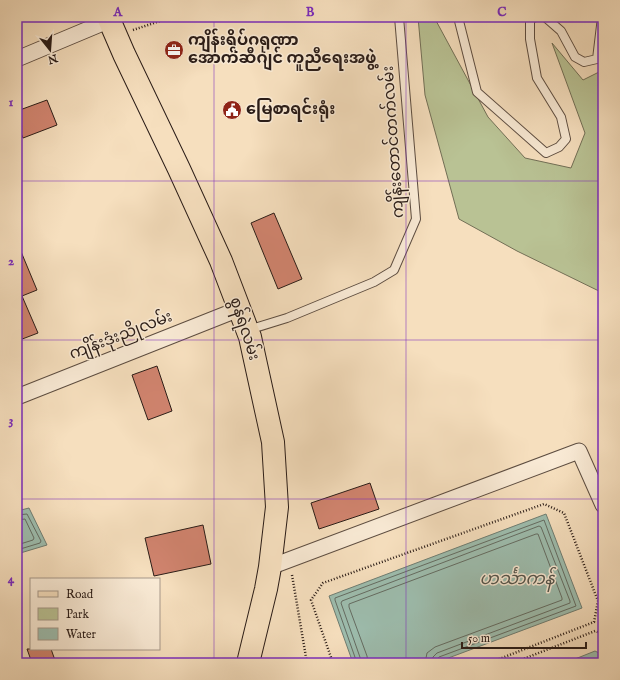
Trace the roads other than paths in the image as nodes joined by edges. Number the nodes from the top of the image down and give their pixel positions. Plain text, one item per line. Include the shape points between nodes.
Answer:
1 (399, 17) edge
2 (458, 17) edge
3 (536, 17) edge
4 (545, 17) edge
5 (602, 17) edge
6 (111, 24) edge
7 (17, 59) edge
8 (239, 309) junction
9 (247, 330) junction
10 (17, 397) edge
11 (603, 505) edge
12 (280, 563) junction
13 (248, 663) edge

1 - 9 lane, ကျိန်းတောင်တက်လမ်း via 416,219 394,270 374,282 294,315
2 - 3 lane via 477,92 546,153 559,147 566,139 560,117 537,78 530,39 530,19
4 - 5 lane via 561,31 575,57 584,62 597,59
6 - 7 street
6 - 8 main road, စွန်ရဲလမ်း via 221,260
8 - 9 main road, စွန်ရဲလမ်း
8 - 10 street, ကျိန်းဒုံးညိုလမ်း
9 - 12 main road, စွန်ရဲလမ်း via 273,442
11 - 12 street via 579,451
12 - 13 main road, စွန်ရဲလမ်း via 266,589

